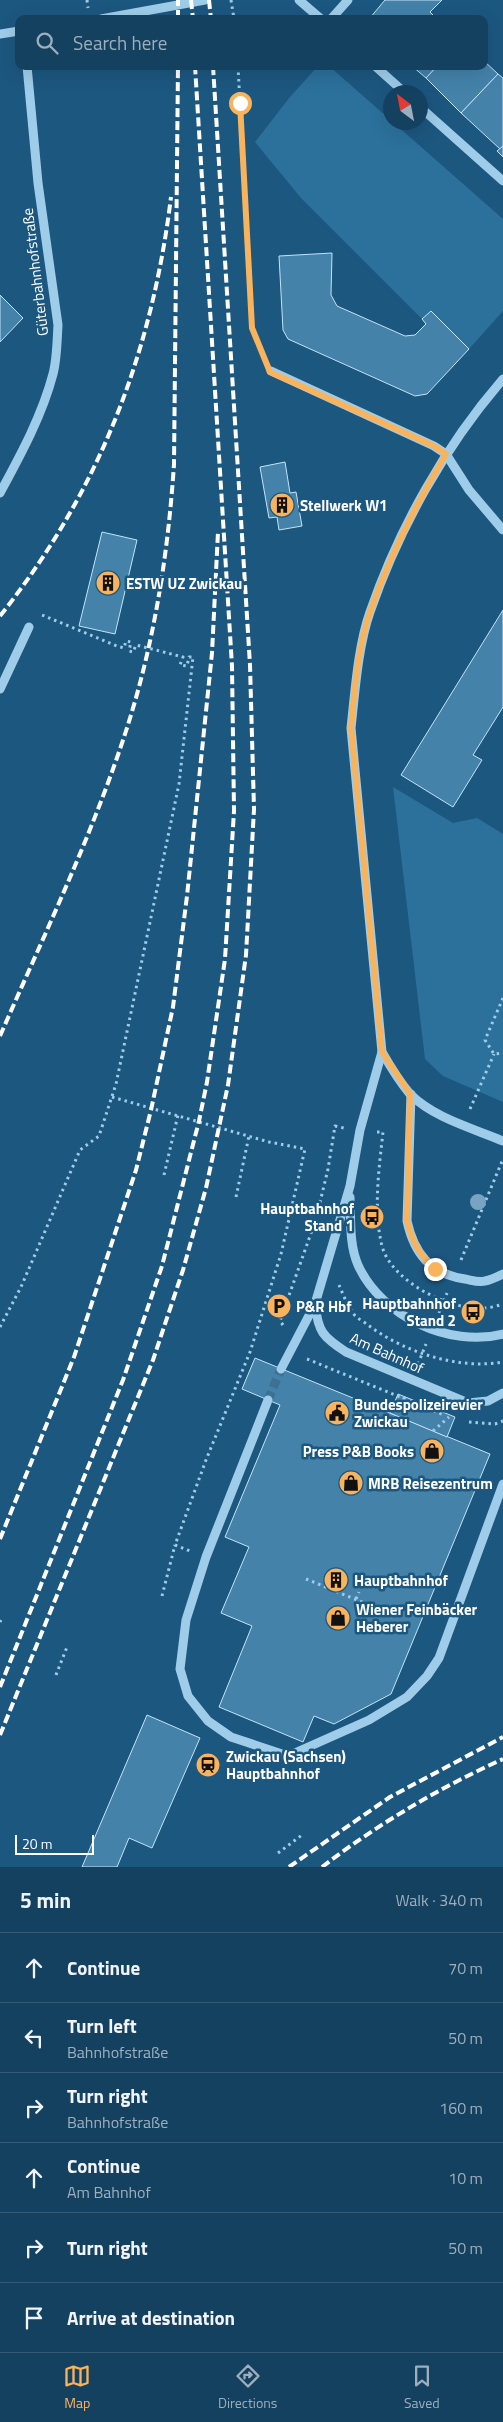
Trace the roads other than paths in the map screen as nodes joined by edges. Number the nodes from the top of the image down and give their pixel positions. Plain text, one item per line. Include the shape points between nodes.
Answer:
1 (205, 0) edge
2 (299, 0) edge
3 (348, 0) edge
4 (123, 15) edge
5 (316, 15) edge
6 (335, 15) edge
7 (15, 32) edge
8 (0, 34) edge
9 (27, 70) edge
10 (379, 70) edge
11 (396, 85) edge
12 (428, 114) edge
13 (503, 181) edge
14 (270, 372) road end
15 (503, 379) edge
16 (446, 454) junction
17 (0, 493) edge
18 (503, 530) edge
19 (29, 627) road end
20 (0, 689) edge
21 (382, 1052) junction
22 (410, 1094) junction
23 (503, 1141) edge
24 (350, 1186) junction
25 (503, 1274) edge
26 (315, 1304) junction
27 (503, 1334) edge
28 (281, 1369) tunnel mouth
29 (503, 1393) edge
30 (268, 1400) tunnel mouth
31 (503, 1484) edge

1 - 4 street
2 - 5 street
3 - 6 street
7 - 8 street
9 - 17 street, Güterbahnhofstraße via 38,183 58,325 57,348 53,374 35,421
10 - 11 street
12 - 13 street
14 - 16 street
15 - 16 street
16 - 18 street via 469,490
16 - 21 street via 408,521 369,613 354,699 351,728
19 - 20 street
21 - 22 street
21 - 24 street, Am Bahnhof via 360,1130
22 - 23 street via 436,1113
22 - 25 street via 407,1221 411,1240 435,1269 454,1278 483,1282
24 - 26 street, Am Bahnhof
24 - 27 street, Am Bahnhof via 351,1236 358,1265 377,1295 409,1319 432,1329 472,1338
26 - 28 street
26 - 29 street, Am Bahnhof via 317,1324 328,1340 346,1352 468,1403 488,1401
30 - 31 street via 206,1557 186,1620 180,1669 188,1696 208,1721 231,1736 288,1756 369,1720 407,1697 439,1658

